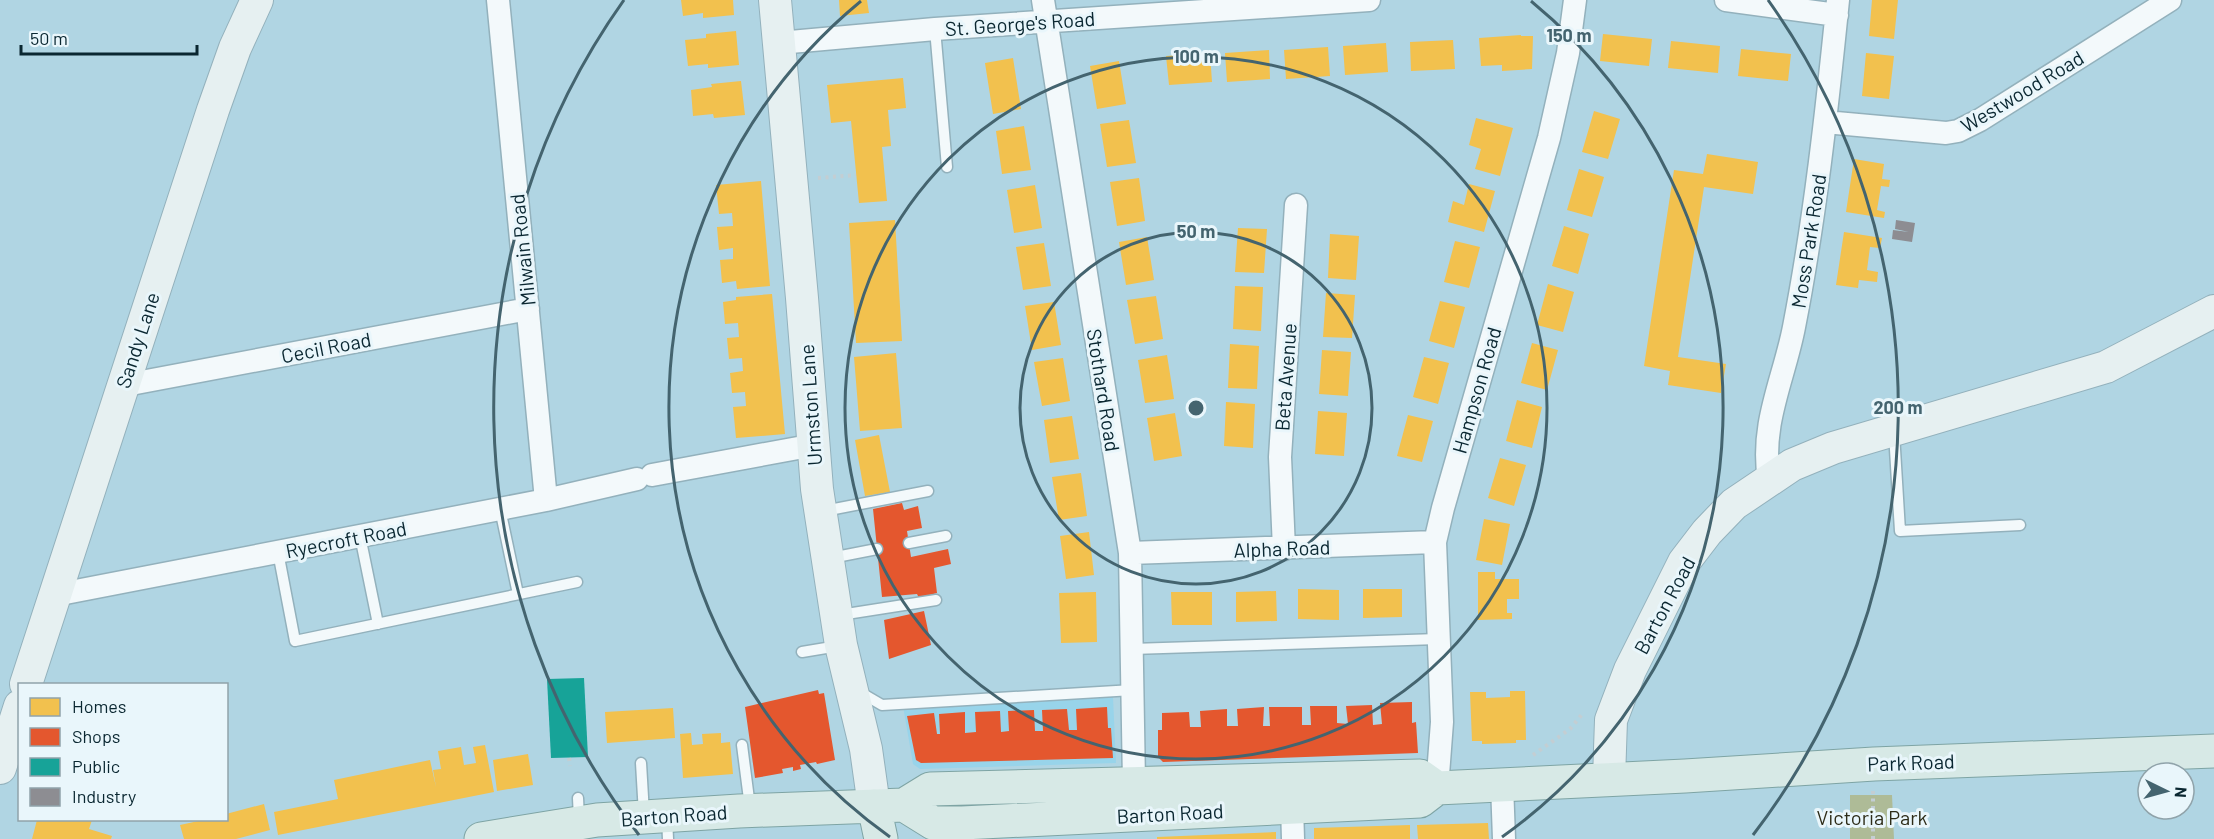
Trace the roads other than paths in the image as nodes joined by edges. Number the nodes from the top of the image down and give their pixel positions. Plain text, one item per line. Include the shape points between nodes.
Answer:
1 (257, 0) edge
2 (498, 0) edge
3 (775, 0) edge
4 (1369, 0) edge
5 (1575, 0) edge
6 (1726, 0) edge
7 (2170, 0) edge
8 (1838, 7) edge
9 (1044, 11) edge
10 (935, 29) junction
11 (779, 43) junction
12 (1825, 122) junction
13 (947, 167) dead end
14 (1296, 205) dead end
15 (528, 309) junction
16 (2214, 311) edge
17 (123, 382) junction
18 (1894, 429) junction
19 (813, 448) junction
20 (1769, 479) junction
21 (928, 491) dead end
22 (546, 500) junction
23 (500, 509) junction
24 (821, 512) junction
25 (2020, 525) dead end
26 (360, 536) junction
27 (946, 536) dead end
28 (1435, 542) junction
29 (909, 543) dead end
30 (877, 549) dead end
31 (1284, 549) junction
32 (278, 552) junction
33 (1130, 553) junction
34 (828, 558) junction
35 (577, 582) dead end
36 (518, 594) junction
37 (55, 595) junction
38 (936, 600) dead end
39 (378, 624) junction
40 (839, 630) junction
41 (1438, 639) junction
42 (1132, 649) junction
43 (802, 652) dead end
44 (28, 683) edge
45 (850, 686) junction
46 (1133, 690) junction
47 (18, 713) edge
48 (742, 745) dead end
49 (2214, 751) edge
50 (1, 762) edge
51 (641, 763) dead end
52 (1609, 779) junction
53 (1134, 783) junction
54 (1502, 784) junction
55 (1437, 788) junction
56 (889, 805) junction
57 (1292, 806) junction
58 (751, 810) junction
59 (1136, 816) junction
60 (660, 824) edge
61 (481, 839) edge
62 (881, 839) edge
63 (1293, 839) edge
64 (1504, 839) edge

1 - 17 street, Sandy Lane via 213,110
2 - 15 street, Milwain Road
3 - 11 street, Urmston Lane
4 - 9 street, St. George's Road
5 - 28 street, Hampson Road via 1549,138
6 - 8 street
7 - 12 street, Westwood Road via 1958,131 1933,133
8 - 12 street, Moss Park Road
9 - 10 street, St. George's Road
9 - 33 street, Stothard Road
10 - 11 street, St. George's Road
10 - 13 lane
11 - 19 street, Urmston Lane
12 - 20 street, Moss Park Road via 1794,329 1770,413 1766,458
14 - 31 street, Beta Avenue via 1280,457
15 - 17 street, Cecil Road via 136,383
15 - 22 street, Milwain Road
16 - 18 street, Barton Road via 2106,367
17 - 37 street, Sandy Lane
18 - 20 street, Barton Road via 1833,448
18 - 25 lane via 1900,531
19 - 22 street, Ryecroft Road via 645,477
19 - 24 street, Urmston Lane
20 - 52 street, Barton Road via 1734,504 1684,562 1630,670 1611,720
21 - 24 lane
22 - 23 street, Ryecroft Road
23 - 26 street, Ryecroft Road
23 - 36 lane
24 - 34 street, Urmston Lane
26 - 32 street, Ryecroft Road
26 - 39 lane
27 - 29 lane
28 - 31 street, Alpha Road
28 - 41 street, Hampson Road
30 - 34 lane
31 - 33 street, Alpha Road
32 - 37 street, Ryecroft Road
32 - 39 lane via 295,641
33 - 42 street, Stothard Road
34 - 40 street, Urmston Lane
35 - 36 lane
36 - 39 lane
37 - 44 street, Sandy Lane
38 - 40 lane
40 - 43 lane
40 - 45 street, Urmston Lane
41 - 42 lane
41 - 55 street, Hampson Road via 1442,722
42 - 46 street, Stothard Road
45 - 46 lane via 882,705
45 - 56 street, Urmston Lane via 866,748
46 - 53 street, Stothard Road
47 - 50 street, Sandy Lane
48 - 58 lane
49 - 52 main road, Park Road
51 - 60 lane
52 - 54 main road, Barton Road
53 - 55 main road, Barton Road via 1420,776
53 - 56 main road, Barton Road via 930,789
53 - 59 main road
54 - 55 main road, Barton Road
54 - 64 street
55 - 57 main road, Barton Road via 1420,801
56 - 58 main road, Barton Road
56 - 59 main road, Barton Road via 933,823
56 - 62 main road
57 - 59 main road, Barton Road
57 - 63 street
58 - 60 main road, Barton Road
60 - 61 main road, Barton Road via 579,810

